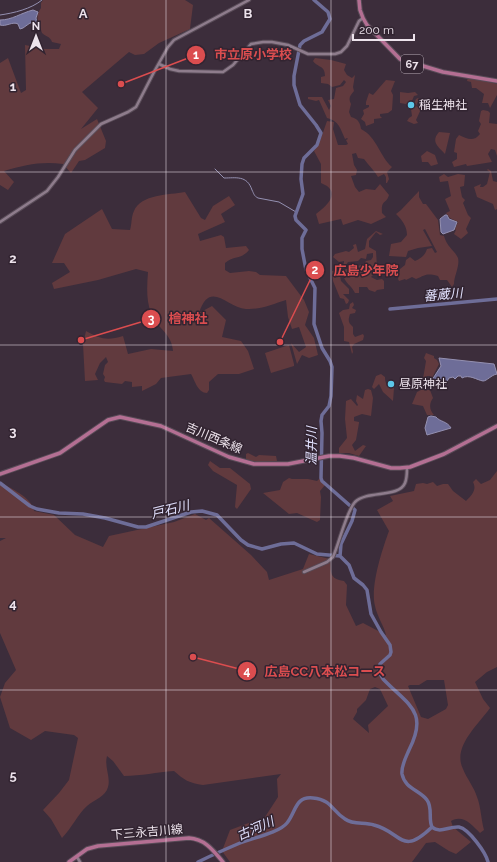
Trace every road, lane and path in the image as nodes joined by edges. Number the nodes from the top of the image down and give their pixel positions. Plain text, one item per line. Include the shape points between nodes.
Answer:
1 (249, 0) edge
2 (359, 0) edge
3 (363, 18) junction
4 (158, 64) junction
5 (497, 81) edge
6 (0, 222) edge
7 (497, 426) edge
8 (407, 468) junction
9 (0, 474) edge
10 (304, 572) dead end
11 (76, 856) junction
12 (69, 862) edge
13 (80, 862) edge
14 (223, 862) edge

1 - 4 street via 174,40
2 - 3 main road, 67
3 - 4 street via 359,21 352,38 341,52 335,54 315,54 272,42 255,43 248,47 229,69 223,72 179,71
3 - 5 main road, 67 via 404,61 443,72
4 - 6 street via 136,107 101,124 75,150 47,191
7 - 8 main road, 吉川西条線 via 444,454
8 - 9 main road, 吉川西条線 via 391,468 340,456 288,464 254,464 229,456 161,426 120,417 108,420 60,453
8 - 10 street via 405,484 400,489 356,501 333,557
11 - 12 main road, 下三永吉川線
11 - 13 street
11 - 14 main road, 下三永吉川線 via 98,846 189,838 203,842

